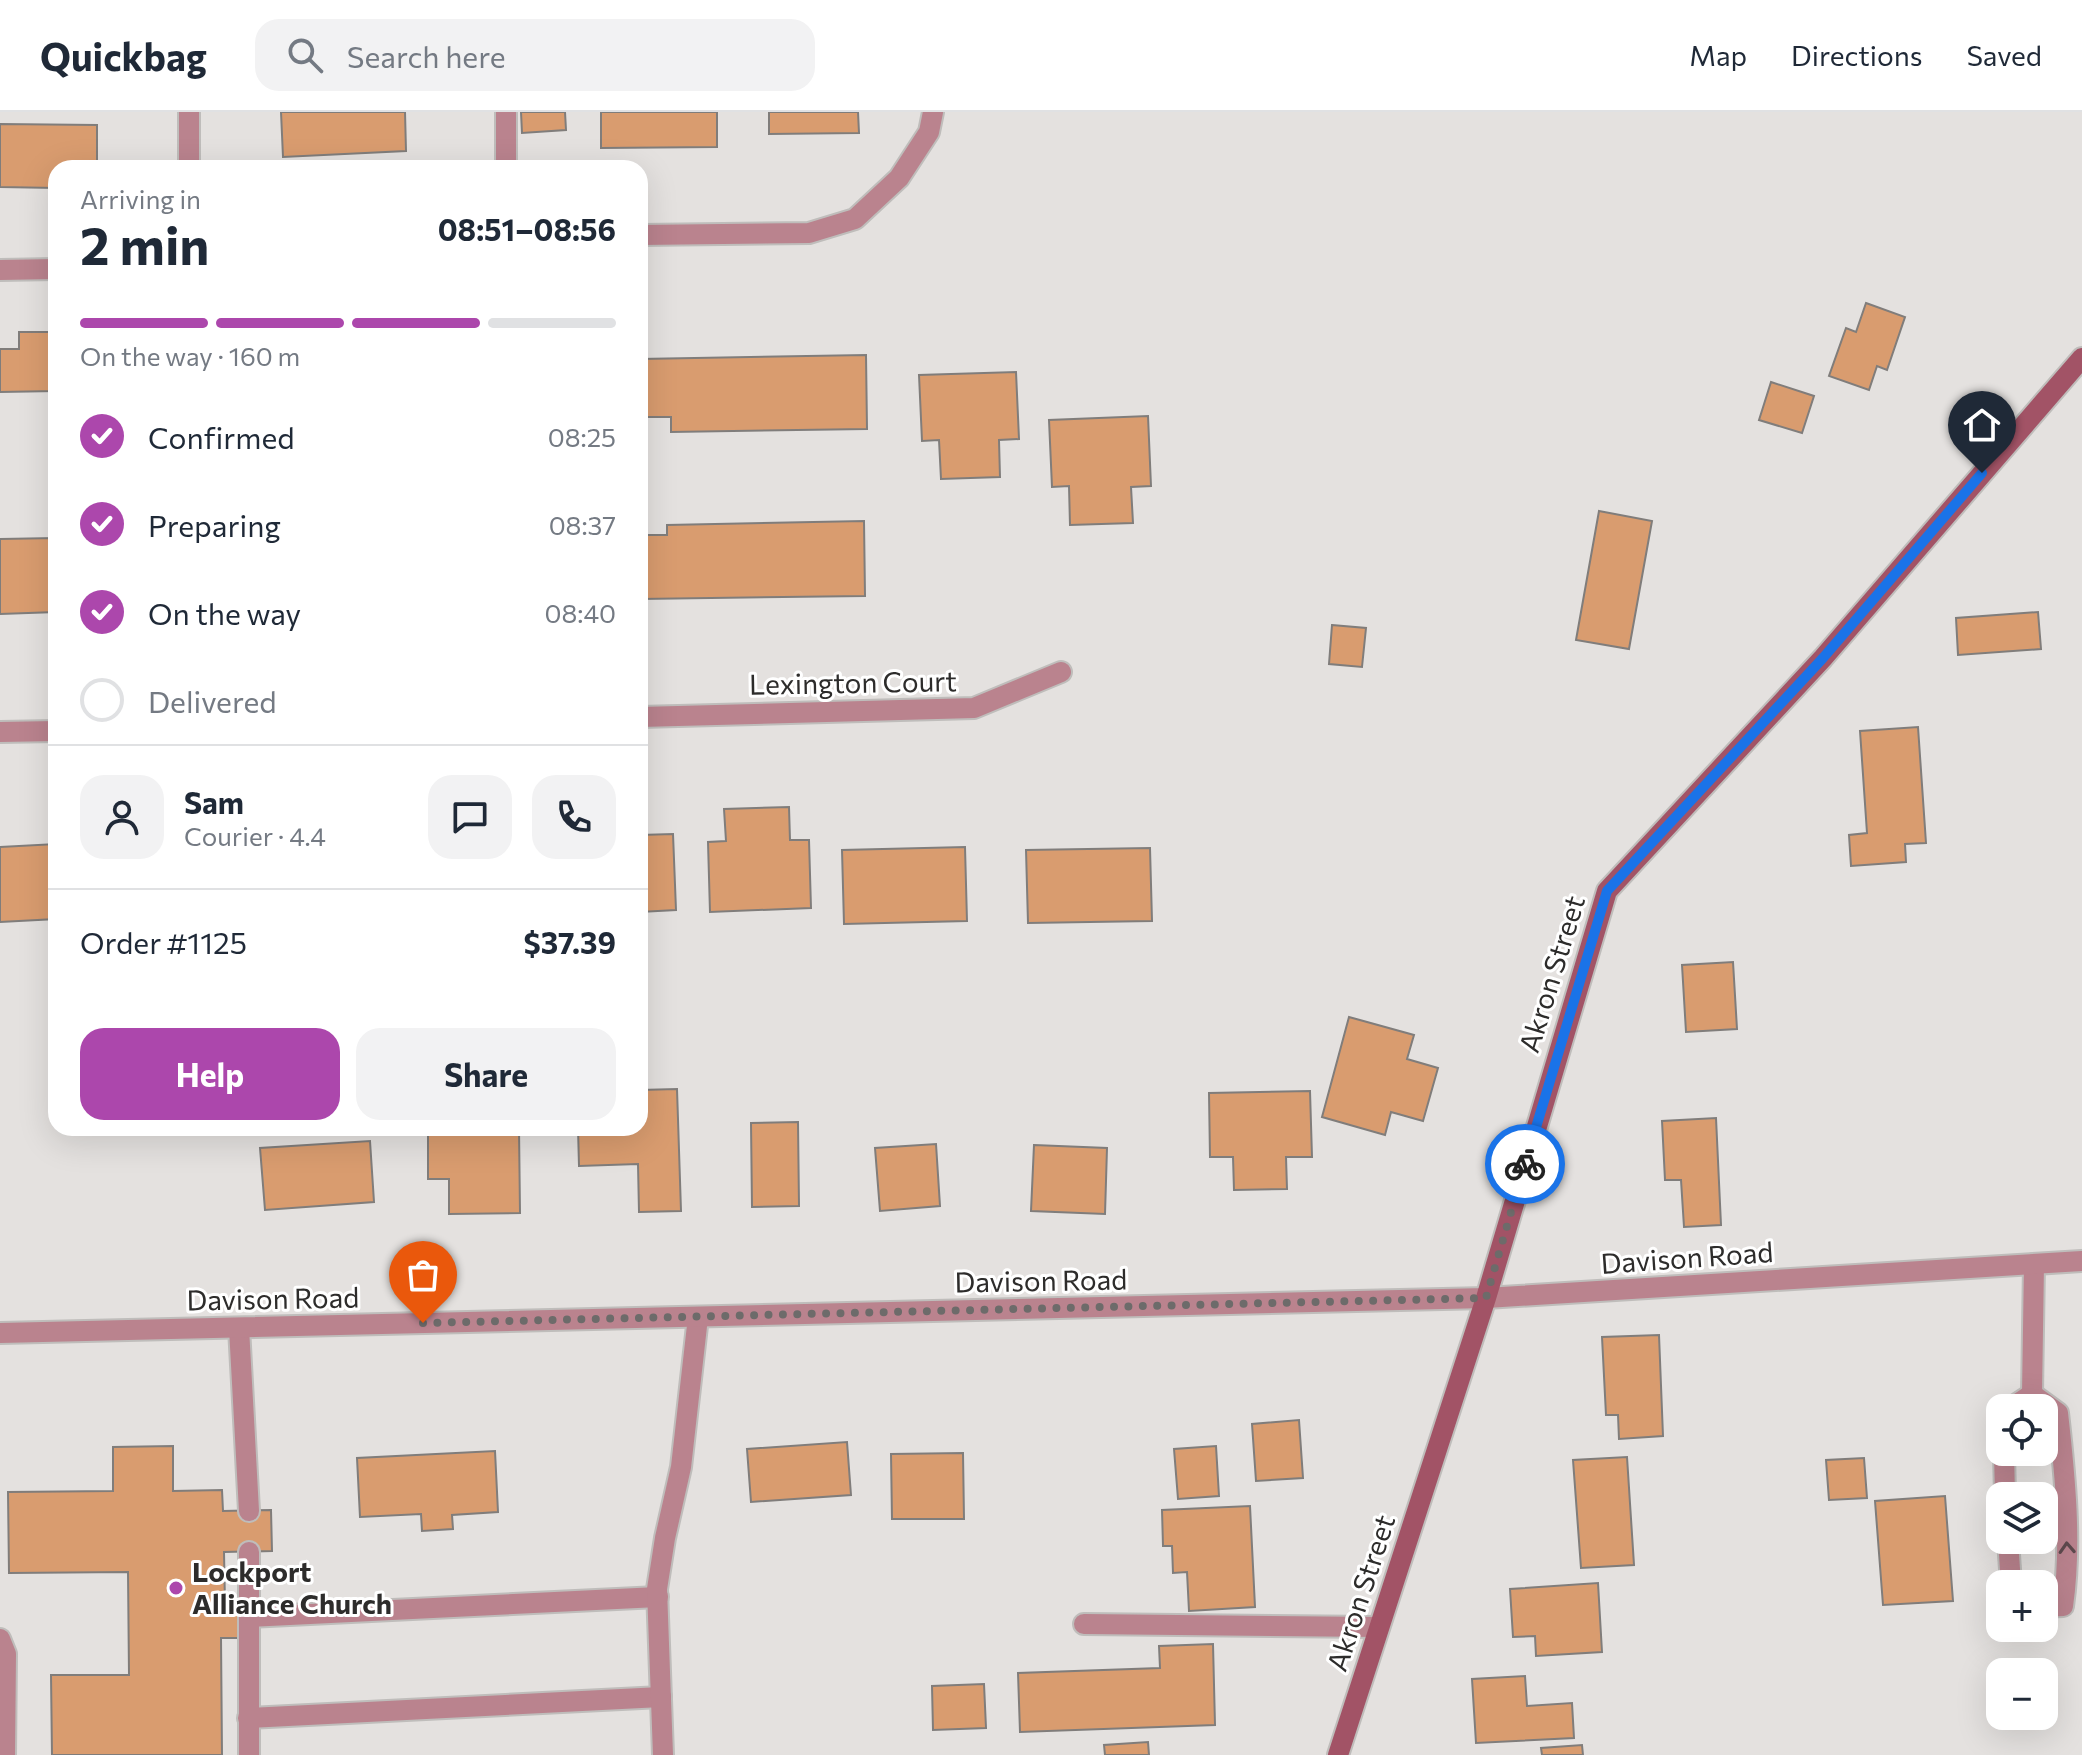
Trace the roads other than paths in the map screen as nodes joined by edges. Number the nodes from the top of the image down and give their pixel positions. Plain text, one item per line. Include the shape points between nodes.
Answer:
1 (189, 112) edge
2 (506, 112) edge
3 (933, 112) edge
4 (189, 160) edge
5 (506, 160) edge
6 (648, 235) edge
7 (48, 269) edge
8 (0, 270) edge
9 (2082, 358) edge
10 (1061, 672) dead end
11 (648, 717) edge
12 (48, 731) edge
13 (0, 732) edge
14 (2082, 1261) edge
15 (2034, 1264) junction
16 (1486, 1298) junction
17 (698, 1317) junction
18 (239, 1328) junction
19 (0, 1333) edge
20 (2032, 1394) edge
21 (2058, 1413) edge
22 (249, 1511) dead end
23 (249, 1552) dead end
24 (658, 1597) junction
25 (2058, 1606) edge
26 (249, 1617) junction
27 (1084, 1624) dead end
28 (1379, 1627) junction
29 (0, 1639) edge
30 (661, 1697) junction
31 (248, 1718) junction
32 (5, 1755) edge
33 (249, 1755) edge
34 (663, 1755) edge
35 (1338, 1755) edge

1 - 4 street
2 - 5 street
3 - 6 street via 929,132 899,178 855,219 809,233
7 - 8 street
9 - 16 main road, Akron Street via 1823,658 1607,891
10 - 11 street, Lexington Court via 974,708
12 - 13 street
14 - 15 street, Davison Road
15 - 16 street, Davison Road
15 - 20 street
16 - 17 street, Davison Road
16 - 28 main road, Akron Street
17 - 18 street, Davison Road
17 - 24 street via 681,1467
18 - 19 street, Davison Road
18 - 22 street
25 -> 21 street via 2063,1606 2068,1573
23 - 26 street
24 - 26 street
24 - 30 street
26 - 31 street
27 - 28 street
28 - 35 main road, Akron Street
29 - 32 street via 6,1654
30 - 31 street
30 - 34 street
31 - 33 street

